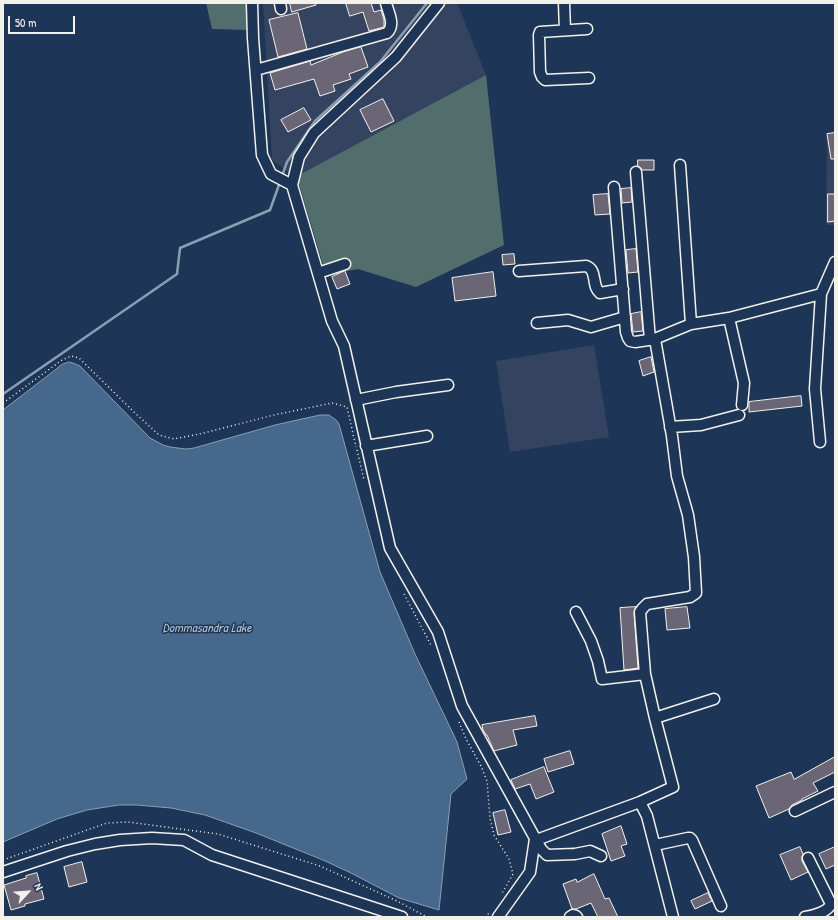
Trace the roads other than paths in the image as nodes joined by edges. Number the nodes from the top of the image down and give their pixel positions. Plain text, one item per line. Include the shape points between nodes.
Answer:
1 (252, 3) edge
2 (386, 3) edge
3 (439, 3) edge
4 (564, 3) edge
5 (587, 29) dead end
6 (565, 30) junction
7 (256, 70) junction
8 (589, 78) dead end
9 (680, 165) dead end
10 (636, 172) dead end
11 (292, 185) junction
12 (614, 187) dead end
13 (835, 262) edge
14 (345, 264) dead end
15 (519, 271) dead end
16 (318, 272) junction
17 (623, 289) junction
18 (821, 294) junction
19 (625, 317) junction
20 (729, 318) junction
21 (538, 323) dead end
22 (691, 324) junction
23 (653, 340) junction
24 (448, 385) dead end
25 (356, 400) junction
26 (670, 427) junction
27 (427, 436) dead end
28 (820, 442) dead end
29 (366, 446) junction
30 (576, 612) dead end
31 (645, 674) junction
32 (714, 699) dead end
33 (655, 718) junction
34 (835, 792) edge
35 (640, 802) junction
36 (795, 811) dead end
37 (535, 839) junction
38 (655, 845) junction
39 (601, 856) dead end
40 (808, 858) dead end
41 (3, 872) edge
42 (721, 906) dead end
43 (376, 913) edge
44 (495, 913) edge
45 (402, 917) edge
46 (570, 917) edge
47 (577, 917) edge
48 (674, 917) edge
49 (805, 917) edge

1 - 7 street
2 - 7 street via 392,24 388,33
3 - 11 street via 396,57 314,133 299,157
4 - 6 street
5 - 6 street
6 - 8 street via 540,32 542,78
7 - 11 street via 262,155 271,174
9 - 22 street
10 - 23 street
11 - 16 street
12 - 17 street
13 - 18 street
14 - 16 street
15 - 17 street via 586,266 592,271 598,292
16 - 25 street via 332,320 344,346
17 - 19 street
18 - 20 street
18 - 28 street via 815,389
19 - 21 street via 591,327 568,320
19 - 23 street via 626,332 630,341
20 - 22 street
20 - 26 street via 744,383 741,410 701,425
22 - 23 street
23 - 26 street
24 - 25 street
25 - 29 street
26 - 31 street via 677,476 688,515 696,593 690,597 647,604 640,612
27 - 29 street
29 - 37 street via 390,548 438,632 462,706
30 - 31 street via 591,641 602,679
31 - 33 street
32 - 33 street
33 - 35 street via 673,787
34 - 36 street
35 - 37 street
35 - 38 street
37 - 39 street via 547,855 590,851
37 - 44 street via 530,872
38 - 42 street via 690,838
38 - 48 street
40 - 49 street via 831,904 829,908
41 - 43 street via 95,844 152,838 184,840 212,855
43 - 45 street
46 - 47 street

